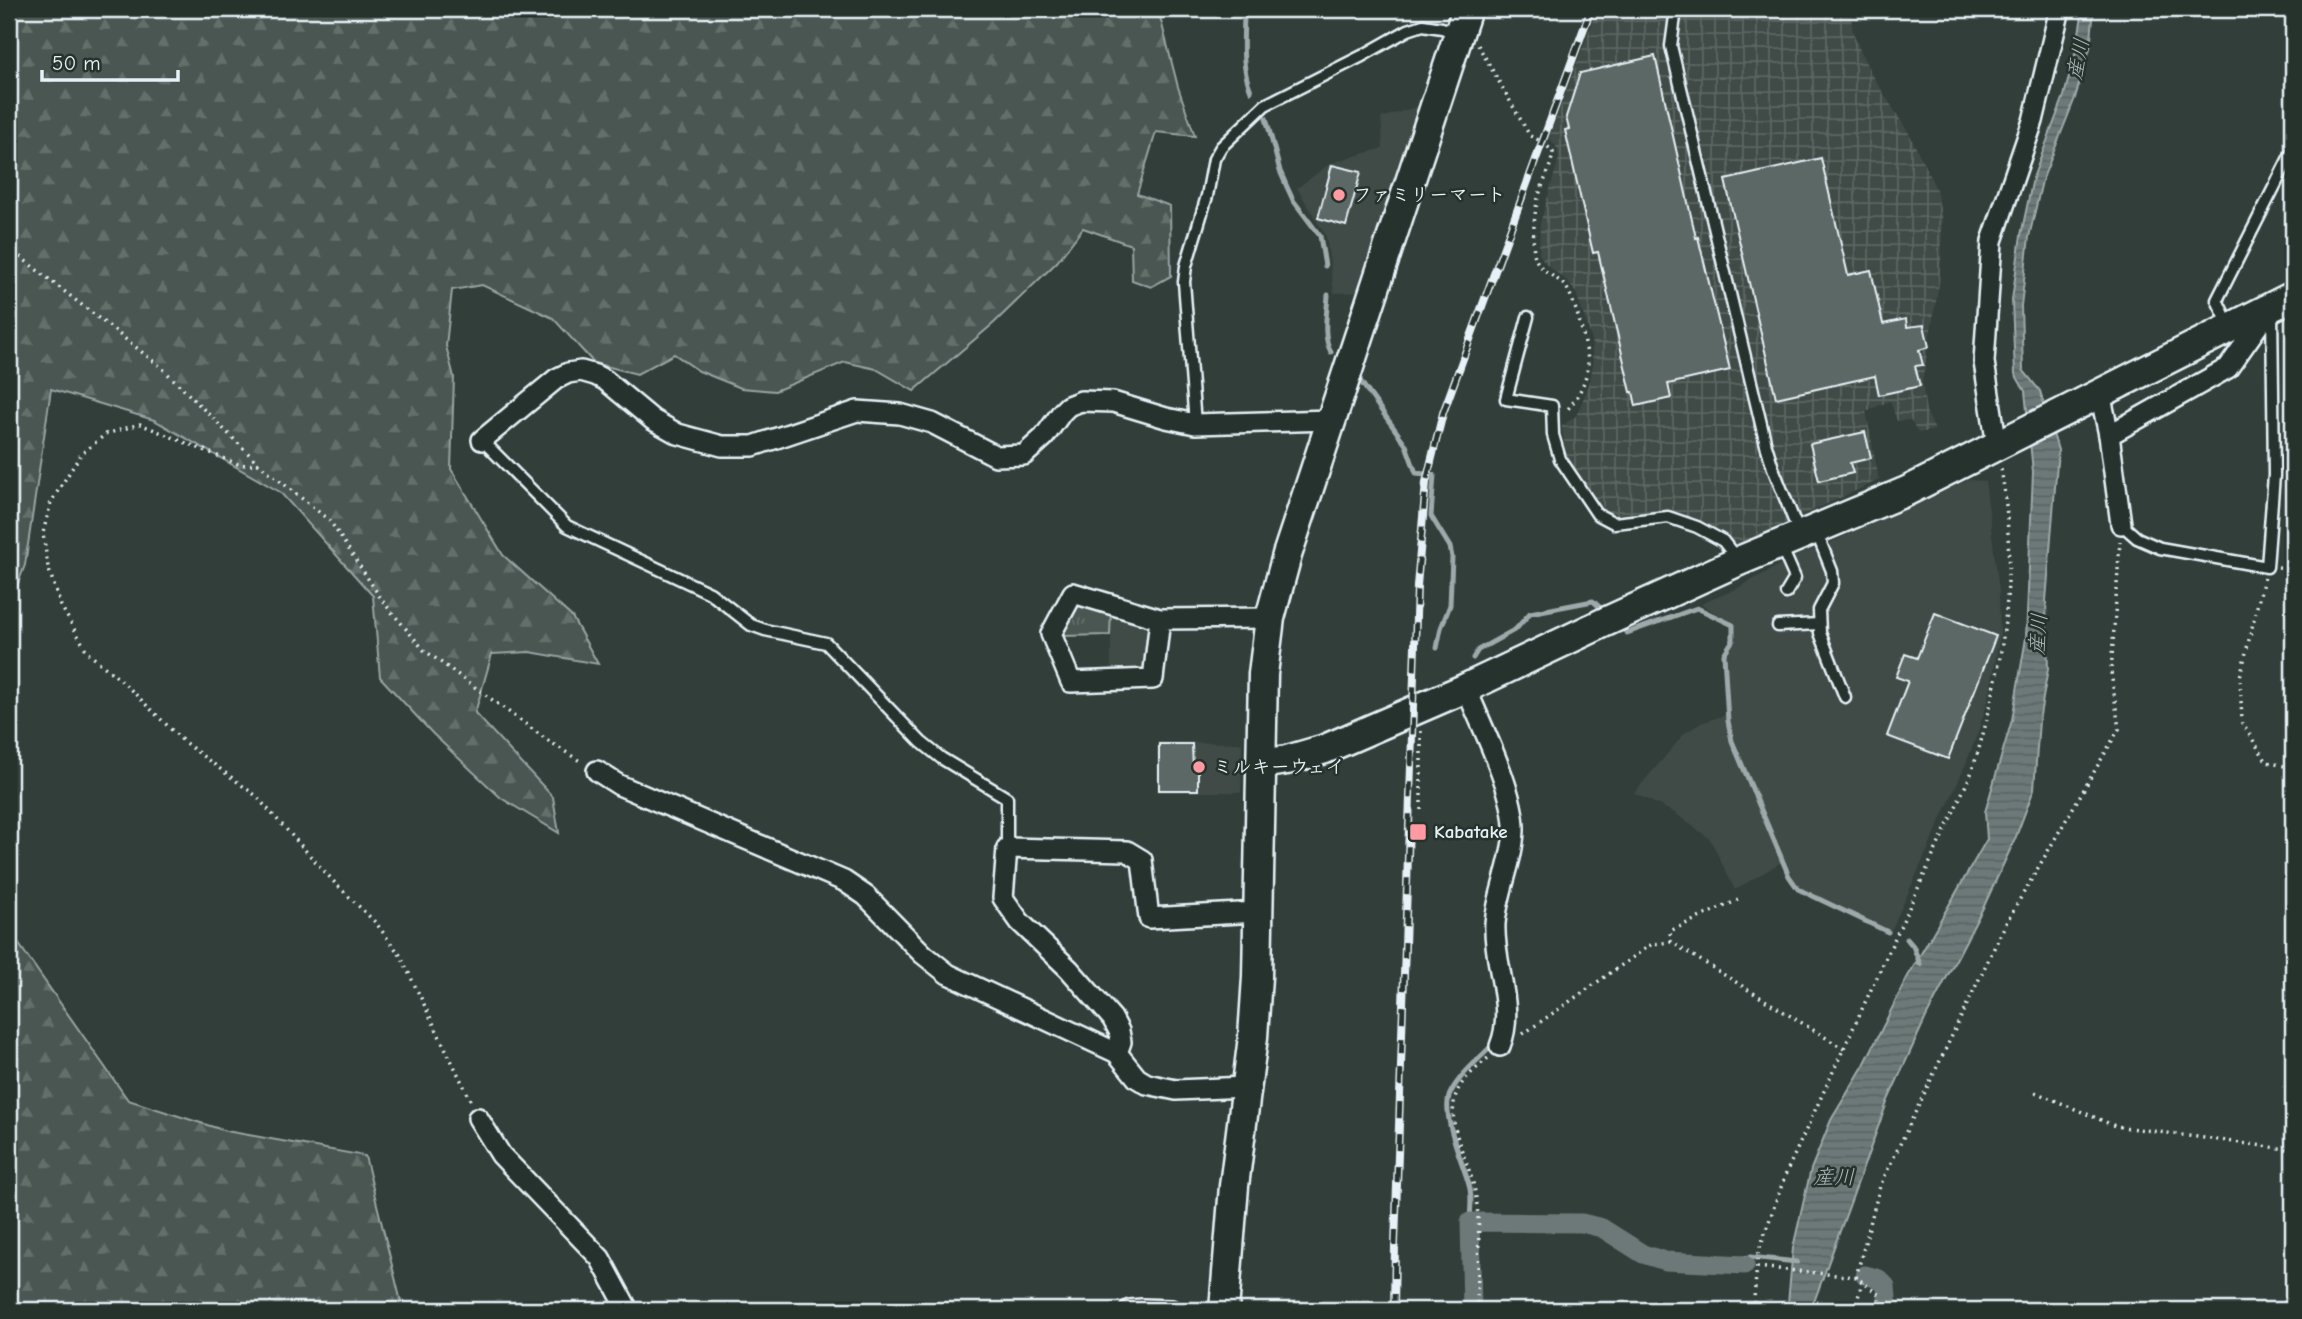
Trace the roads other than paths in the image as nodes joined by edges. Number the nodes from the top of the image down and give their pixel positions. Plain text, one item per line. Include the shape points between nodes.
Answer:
1 (1676, 9) edge
2 (2060, 9) edge
3 (1464, 21) edge
4 (2293, 150) edge
5 (2283, 301) edge
6 (1528, 317) dead end
7 (2231, 327) junction
8 (2096, 395) junction
9 (1331, 421) junction
10 (1195, 424) junction
11 (2109, 435) junction
12 (482, 440) joint
13 (2001, 444) junction
14 (2121, 524) joint
15 (1799, 538) junction
16 (1739, 561) junction
17 (1786, 593) dead end
18 (1270, 618) junction
19 (1160, 619) junction
20 (1819, 624) junction
21 (1778, 626) dead end
22 (1466, 688) junction
23 (1845, 697) dead end
24 (1261, 764) junction
25 (597, 771) road end
26 (1007, 848) junction
27 (1258, 912) junction
28 (1500, 1046) road end
29 (1117, 1053) junction
30 (1246, 1087) junction
31 (478, 1118) road end
32 (628, 1310) edge
33 (1130, 1310) edge
34 (1171, 1310) edge
35 (1224, 1310) edge

1 - 15 lane via 1671,46 1766,445
2 - 13 street via 2033,121 1992,241 1984,362
3 - 9 street
3 - 10 lane via 1408,30 1265,106 1221,146 1184,282
4 - 7 lane via 2217,300
5 - 7 street
5 - 11 street via 2228,368
5 - 14 lane via 2267,567 2160,548 2137,538
6 - 16 lane via 1506,399 1552,406 1560,459 1597,514 1614,523 1678,520 1723,541
7 - 8 street
8 - 11 street
8 - 13 street
9 - 10 street
9 - 18 street
10 - 12 street via 1113,402 1081,401 1068,406 1024,455 996,456 932,423 900,414 857,411 753,446 722,446 678,434 605,380 581,371 556,379
11 - 14 street
12 - 26 lane via 567,526 710,593 751,625 826,643 921,742 1007,798
13 - 15 street
15 - 16 street
15 - 17 lane via 1795,578
15 - 20 lane via 1832,571 1833,583 1819,610
16 - 22 street
18 - 19 street
18 - 24 street via 1263,674
19 - 19 street via 1073,593 1051,634 1072,682 1153,679
20 - 21 lane
20 - 23 lane
22 - 24 street via 1325,749
22 - 28 street via 1513,815 1511,854 1495,924 1507,1018
24 - 27 street
25 - 29 street via 619,785 844,881 948,974
26 - 27 street via 1127,852 1142,860 1149,918
26 - 29 street via 1003,898 1020,922 1112,1018 1121,1042
27 - 30 street
29 - 30 street via 1136,1078 1161,1088
30 - 35 street
31 - 32 street via 501,1155 600,1258
33 - 34 street

